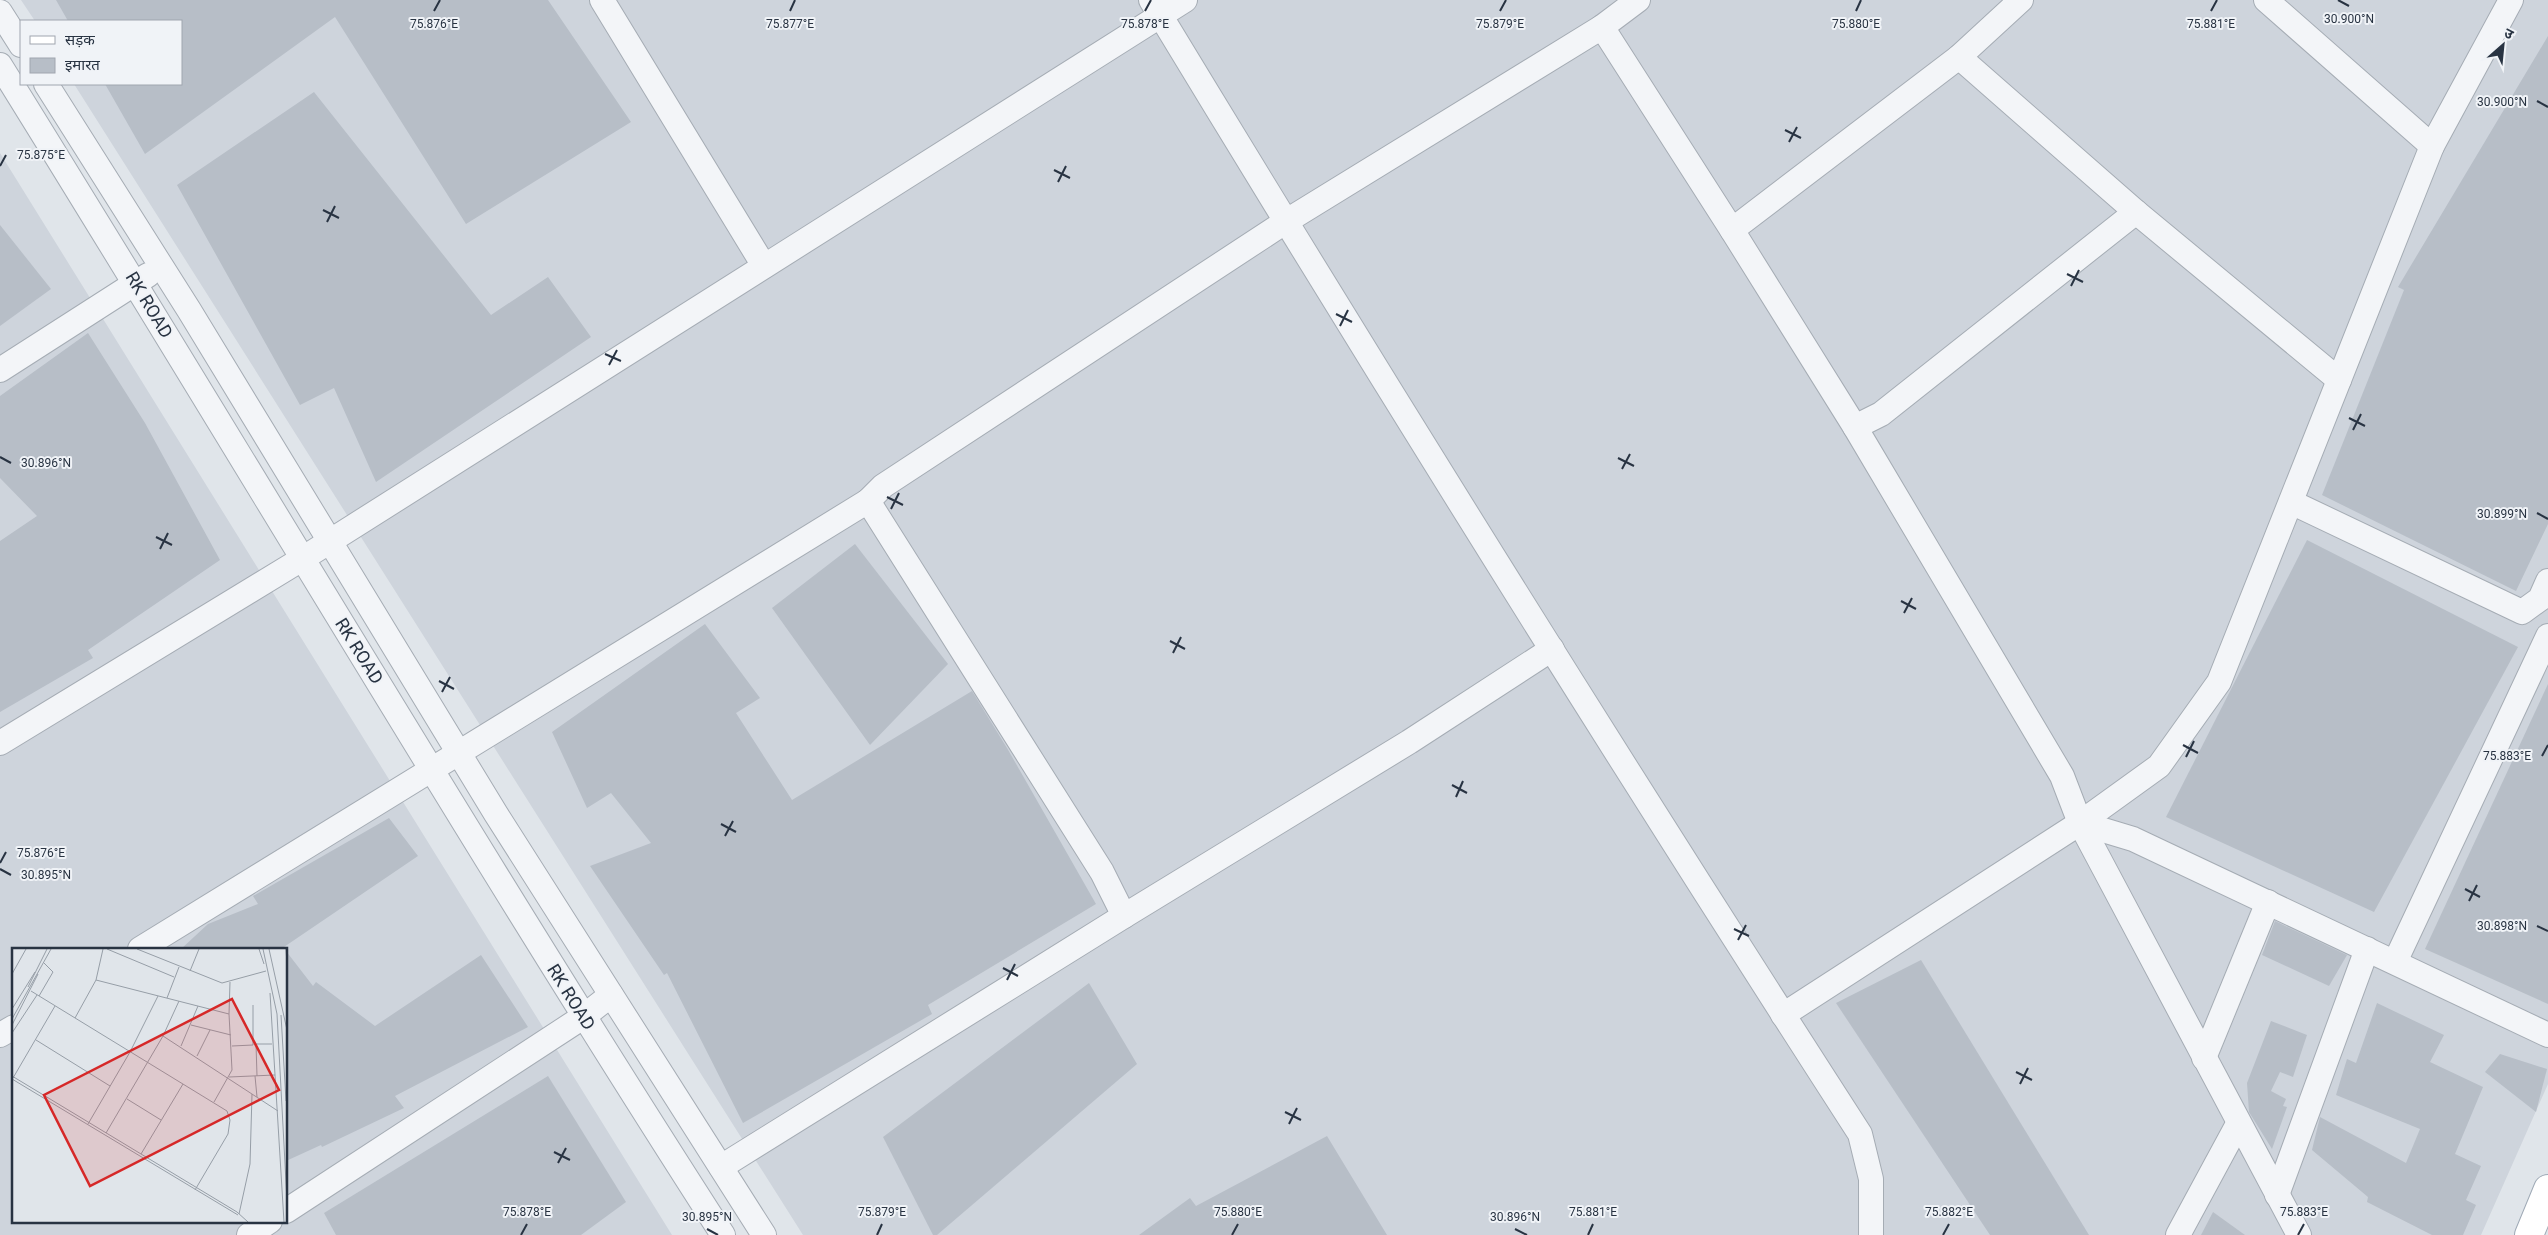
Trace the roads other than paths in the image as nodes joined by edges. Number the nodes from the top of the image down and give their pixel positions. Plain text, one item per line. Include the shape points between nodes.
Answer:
1 (602, 0) edge
2 (1185, 0) edge
3 (1638, 0) edge
4 (2021, 0) edge
5 (2266, 0) edge
6 (2510, 0) edge
7 (1156, 8) edge
8 (0, 12) edge
9 (1602, 27) junction
10 (20, 43) edge
11 (1959, 57) junction
12 (0, 65) edge
13 (47, 85) edge
14 (2432, 146) junction
15 (2136, 212) junction
16 (1285, 222) junction
17 (1732, 230) junction
18 (764, 266) junction
19 (162, 267) junction
20 (136, 283) junction
21 (0, 370) edge
22 (2339, 380) junction
23 (1855, 427) junction
24 (868, 501) junction
25 (2291, 502) junction
26 (329, 540) junction
27 (302, 559) junction
28 (2548, 581) edge
29 (2548, 636) edge
30 (1552, 648) junction
31 (0, 744) edge
32 (458, 752) junction
33 (432, 769) junction
34 (2080, 822) junction
35 (2268, 902) junction
36 (1124, 916) junction
37 (142, 948) edge
38 (2367, 949) junction
39 (2395, 962) junction
40 (612, 995) junction
41 (1783, 1015) junction
42 (583, 1017) junction
43 (12, 1028) edge
44 (0, 1035) edge
45 (2548, 1036) edge
46 (2204, 1058) junction
47 (2238, 1124) junction
48 (721, 1168) junction
49 (2548, 1189) edge
50 (2277, 1195) junction
51 (288, 1210) edge
52 (268, 1222) edge
53 (249, 1235) edge
54 (723, 1235) edge
55 (764, 1235) edge
56 (1871, 1235) edge
57 (2178, 1235) edge
58 (2299, 1235) edge
59 (2529, 1235) edge

1 - 18 street
2 - 7 street
3 - 9 street
4 - 11 street
5 - 14 street
6 - 14 street
7 - 16 street
7 - 18 street
8 - 10 street
9 - 16 street
9 - 17 street
11 - 15 street
11 - 17 street
12 - 20 street, RK ROAD
13 - 19 street, RK ROAD
14 - 22 street
15 - 22 street
15 - 23 street via 1881,414
16 - 24 street via 883,486
16 - 30 street
17 - 23 street
18 - 26 street
19 - 20 street
19 - 26 street, RK ROAD
20 - 21 street
20 - 27 street, RK ROAD
22 - 25 street
23 - 34 street via 2062,776
24 - 32 street
24 - 36 street via 1102,872
25 - 28 street via 2522,612 2540,599
25 - 34 street via 2219,682 2159,766
26 - 27 street
26 - 32 street, RK ROAD
27 - 31 street
27 - 33 street, RK ROAD
29 - 39 street
30 - 36 street via 1409,742
30 - 41 street
32 - 33 street
32 - 40 street, RK ROAD
33 - 37 street
33 - 42 street, RK ROAD
34 - 35 street via 2133,839
34 - 41 street
34 - 46 street
35 - 38 street
35 - 46 street
36 - 48 street
38 - 39 street
38 - 50 street
39 - 45 street
40 - 42 street
40 - 48 street, RK ROAD
41 - 56 street via 1860,1134 1871,1178
42 - 51 street
42 - 54 street, RK ROAD
43 - 44 street
46 - 47 street
47 - 50 street
47 - 57 street
48 - 55 street, RK ROAD
49 - 59 main road
50 - 58 street
52 - 53 street

